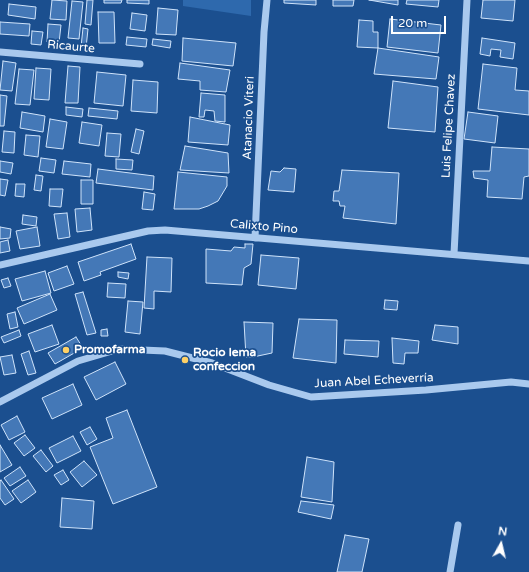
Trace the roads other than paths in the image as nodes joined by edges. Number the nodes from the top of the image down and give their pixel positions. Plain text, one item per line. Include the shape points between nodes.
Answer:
1 (267, 0) edge
2 (467, 0) edge
3 (0, 52) edge
4 (140, 64) dead end
5 (255, 238) junction
6 (454, 254) junction
7 (529, 261) edge
8 (0, 265) edge
9 (529, 384) edge
10 (0, 402) edge
11 (458, 525) dead end
12 (450, 572) edge

1 - 5 street, Atanacio Viteri
2 - 6 street, Luis Felipe Chavez
3 - 4 street, Ricaurte
5 - 6 street, Calixto Pino
5 - 8 street, Calixto Pino via 165,230 148,231
6 - 7 street, Calixto Pino
9 - 10 street, Juan Abel Echeverría via 511,382 426,390 311,396 269,385 212,363 165,351 119,349 78,361
11 - 12 street

